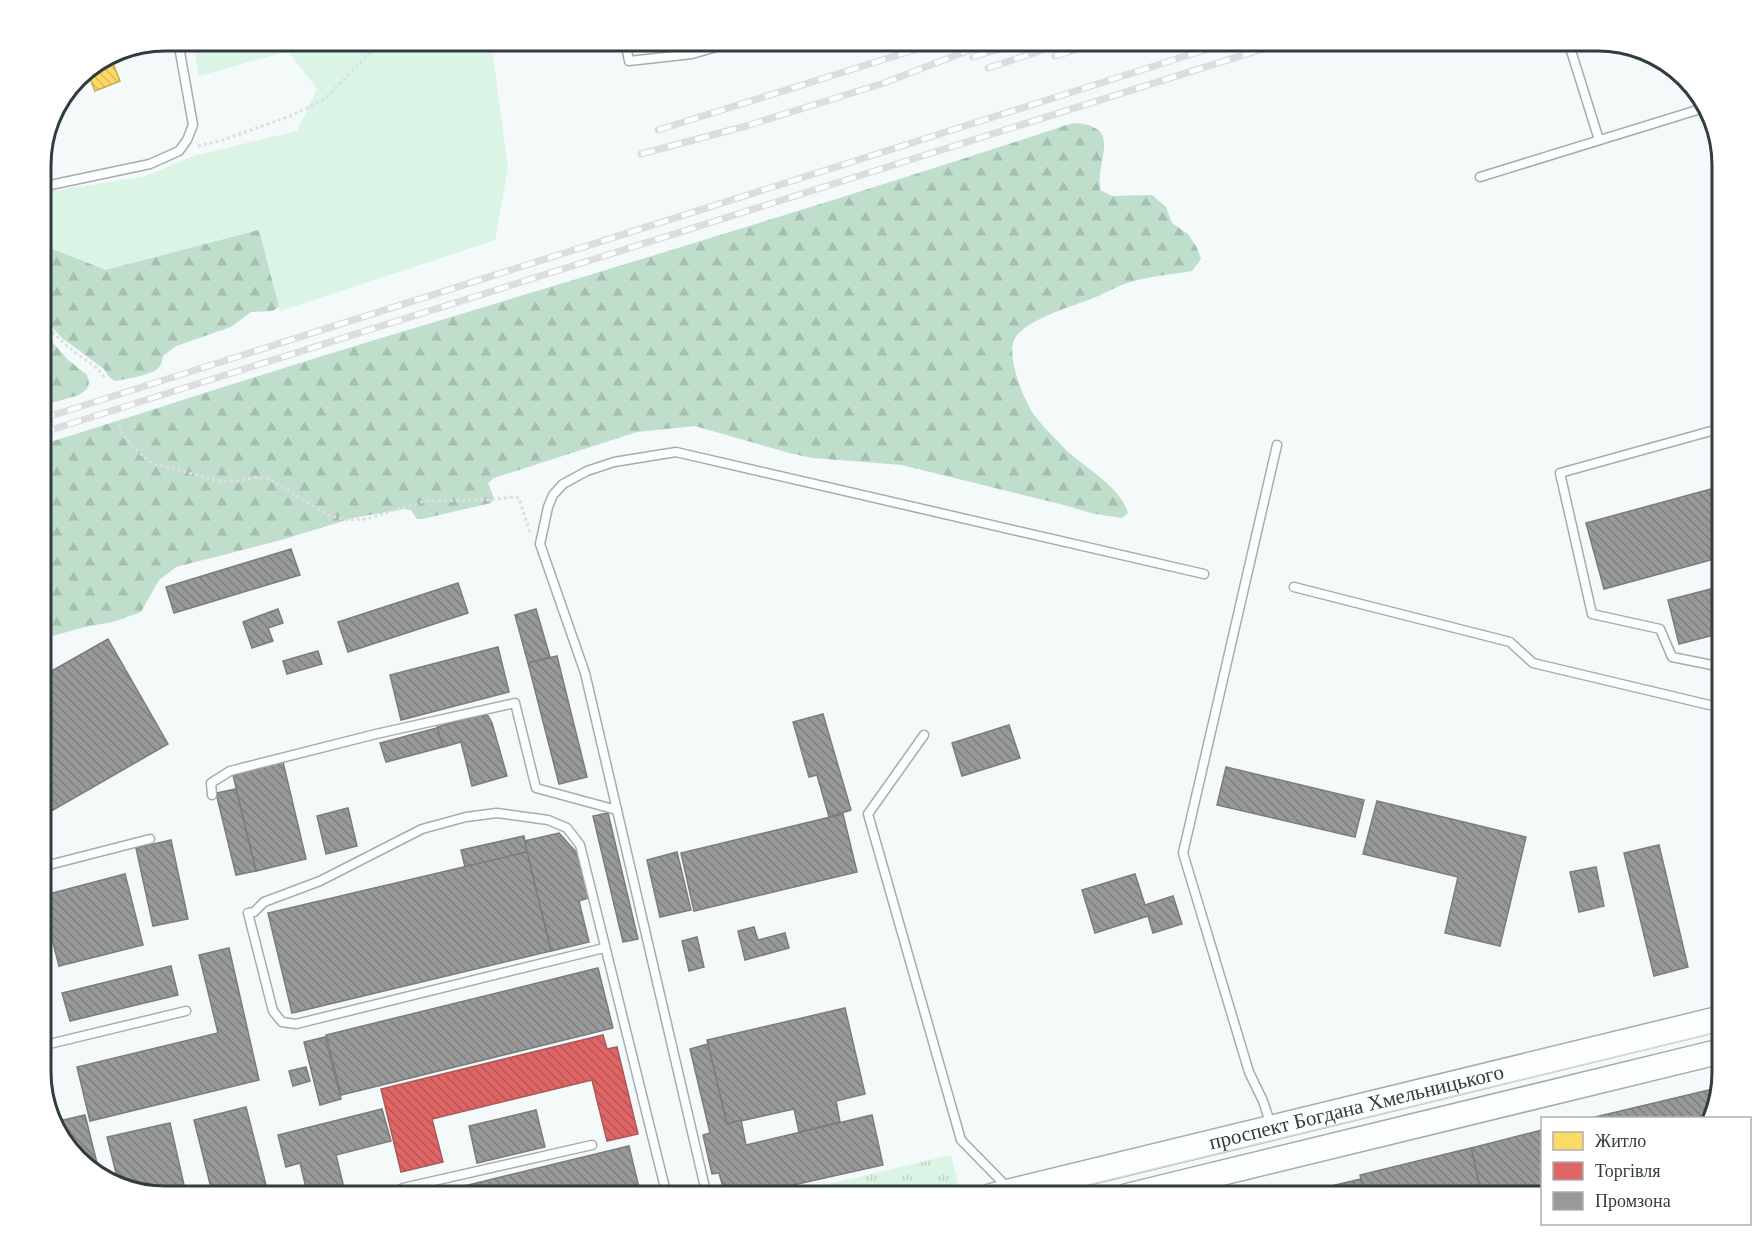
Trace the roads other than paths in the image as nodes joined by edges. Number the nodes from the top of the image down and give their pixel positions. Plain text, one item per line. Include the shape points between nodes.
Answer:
1 (180, 51) edge
2 (627, 51) edge
3 (702, 51) edge
4 (1571, 51) edge
5 (1698, 110) edge
6 (1599, 140) junction
7 (1480, 177) dead end
8 (51, 185) edge
9 (1712, 431) edge
10 (1277, 445) dead end
11 (1204, 574) dead end
12 (1294, 587) dead end
13 (1712, 665) edge
14 (1712, 706) edge
15 (924, 735) dead end
16 (212, 795) dead end
17 (617, 810) junction
18 (150, 839) dead end
19 (51, 864) edge
20 (604, 948) junction
21 (186, 1011) dead end
22 (1712, 1020) edge
23 (51, 1044) edge
24 (1712, 1053) edge
25 (1272, 1128) junction
26 (592, 1145) dead end
27 (411, 1186) edge
28 (664, 1186) edge
29 (703, 1186) edge
30 (995, 1186) edge
31 (1034, 1186) edge
32 (1172, 1186) edge

1 - 8 lane via 193,125 178,151 150,164
2 - 3 lane via 629,61
4 - 6 lane
5 - 6 lane
6 - 7 lane
9 - 13 lane via 1560,473 1592,614 1660,629 1672,657
10 - 25 lane via 1184,853 1249,1072
11 - 17 lane via 676,452 614,462 587,471 563,484 553,495 540,544 585,674
12 - 14 lane via 1510,642 1533,663
15 - 30 lane via 868,814 961,1140
16 - 17 lane via 211,783 230,771 515,703 536,788
17 - 29 lane
18 - 19 lane
20 - 20 lane via 296,1024 282,1022 273,1011 248,913 422,829 497,813 548,820 567,828 580,845
20 - 28 lane
21 - 23 lane
22 - 25 main road, проспект Богдана Хмельницького
24 - 32 main road, проспект Богдана Хмельницького
25 - 31 main road, проспект Богдана Хмельницького
26 - 27 lane

